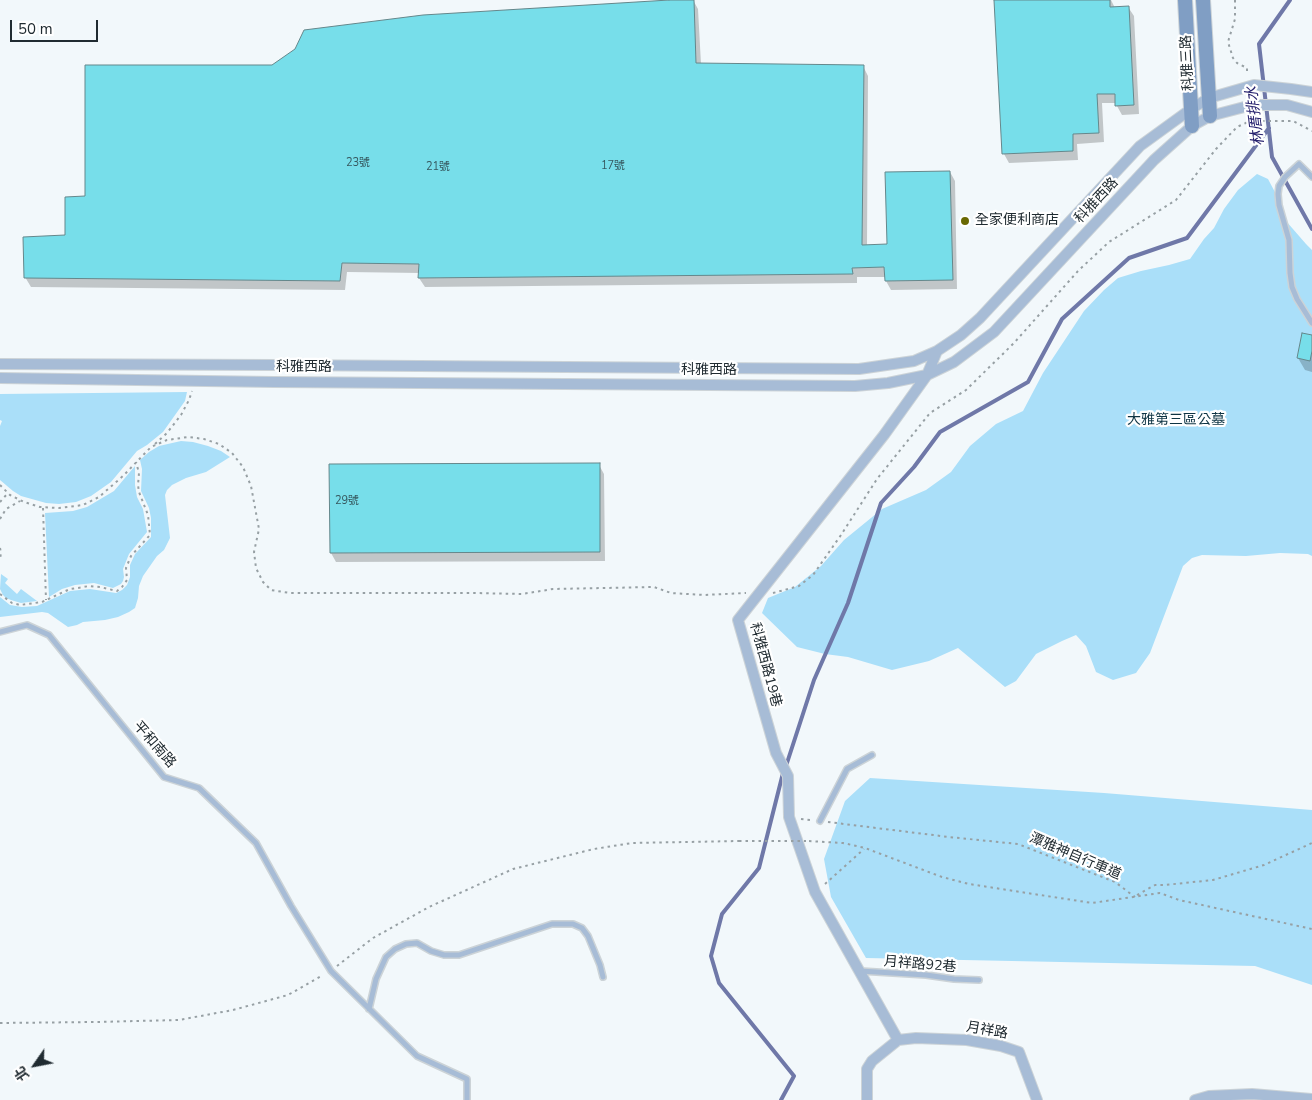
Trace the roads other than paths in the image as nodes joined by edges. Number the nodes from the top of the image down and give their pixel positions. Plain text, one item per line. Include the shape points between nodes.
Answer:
1 (1184, 0) edge
2 (1204, 0) edge
3 (1312, 92) edge
4 (1209, 98) junction
5 (1191, 109) junction
6 (1312, 112) edge
7 (1210, 116) junction
8 (1192, 126) junction
9 (1312, 177) edge
10 (1312, 324) edge
11 (937, 351) junction
12 (0, 364) edge
13 (927, 375) junction
14 (0, 378) edge
15 (0, 632) edge
16 (872, 755) dead end
17 (820, 821) road end
18 (859, 971) junction
19 (603, 977) dead end
20 (979, 980) dead end
21 (369, 1009) junction
22 (898, 1040) junction
23 (1312, 1099) edge
24 (467, 1100) edge
25 (867, 1100) edge
26 (1037, 1100) edge
27 (1195, 1100) edge

1 - 5 street, 科雅三路
2 - 4 street, 科雅三路
3 - 4 street, 科雅西路 via 1254,85
4 - 5 street, 科雅西路
4 - 7 street, 科雅三路
5 - 8 street, 科雅三路
5 - 11 street, 科雅西路 via 1140,146 980,318
6 - 7 street, 科雅西路 via 1287,105 1252,105
7 - 8 street, 科雅西路
8 - 13 street, 科雅西路 via 1154,160 994,332 954,362
9 - 10 lane via 1299,164 1279,186 1278,194 1288,240 1292,287
11 - 12 street, 科雅西路 via 914,361 860,369
11 - 13 street, 科雅西路19巷
13 - 14 street, 科雅西路 via 855,386
13 - 18 street, 科雅西路19巷 via 884,435 738,620 776,753 788,776 789,817 816,892
15 - 21 lane, 平和南路 via 27,625 49,634 164,777 199,788 256,843 290,906 331,971
16 - 17 lane via 847,769
18 - 20 lane, 月祥路92巷
18 - 22 street
19 - 21 lane via 582,928 573,924 552,924 459,955 444,955 417,943 395,949 386,957 376,979
21 - 24 lane, 平和南路 via 417,1056 467,1078
22 - 25 street via 867,1069
22 - 26 street, 月祥路 via 967,1040 1019,1052
23 - 27 street via 1252,1094 1209,1096

